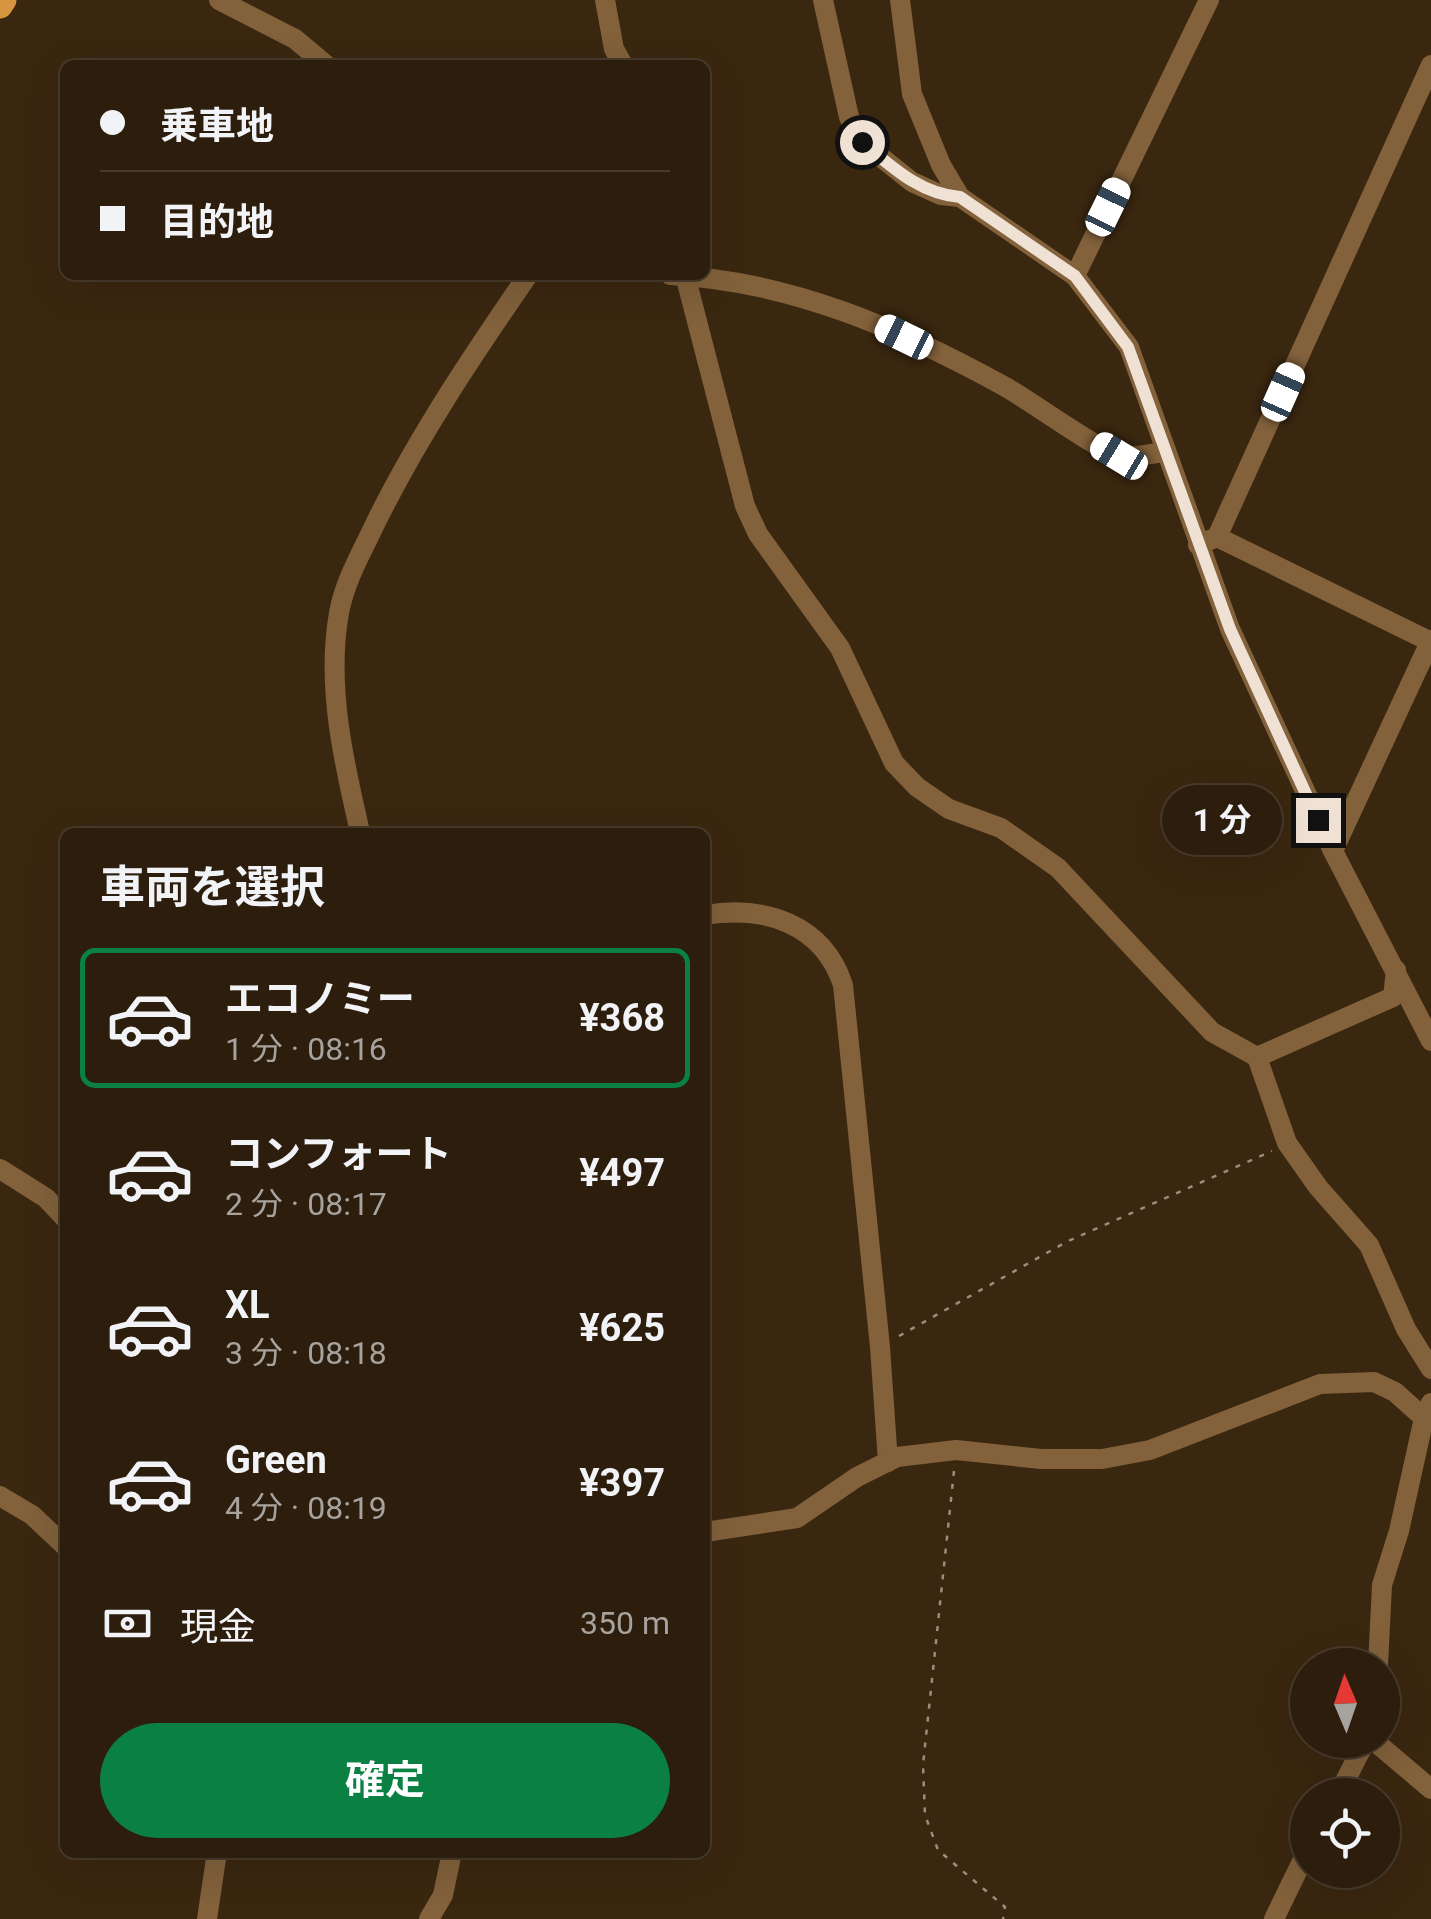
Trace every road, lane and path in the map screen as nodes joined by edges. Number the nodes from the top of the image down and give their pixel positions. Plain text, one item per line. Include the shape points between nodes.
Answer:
1 (219, 0) edge
2 (605, 0) edge
3 (823, 0) edge
4 (900, 0) edge
5 (1210, 0) edge
6 (320, 60) edge
7 (620, 60) edge
8 (1431, 65) edge
9 (960, 197) junction
10 (1075, 276) junction
11 (710, 279) edge
12 (525, 280) edge
13 (686, 280) edge
14 (1166, 452) junction
15 (1208, 541) junction
16 (1431, 641) edge
17 (359, 828) edge
18 (1333, 851) junction
19 (710, 915) edge
20 (1396, 970) junction
21 (1431, 1041) edge
22 (1257, 1057) junction
23 (1287, 1143) junction
24 (0, 1169) edge
25 (60, 1213) edge
26 (880, 1346) junction
27 (1431, 1368) edge
28 (1427, 1411) edge
29 (956, 1450) junction
30 (888, 1462) junction
31 (0, 1496) edge
32 (710, 1531) edge
33 (60, 1541) edge
34 (1379, 1648) edge
35 (1392, 1758) edge
36 (1431, 1789) edge
37 (216, 1858) edge
38 (451, 1858) edge
39 (1290, 1887) edge
40 (206, 1919) edge
41 (429, 1919) edge
42 (1003, 1919) edge
43 (1274, 1919) edge

1 - 6 street via 295,38
2 - 7 street
3 - 9 street via 849,117 862,142 912,182
4 - 9 street via 912,94
5 - 10 street
8 - 15 street
9 - 10 street
10 - 14 street via 1128,347
11 - 14 street via 804,295 871,321 1003,385 1119,456
12 - 17 street via 398,476 347,581 337,632 339,732
13 - 22 street via 745,506 840,648 894,763 916,787 1001,828 1058,868 1212,1032
14 - 15 street
15 - 16 street
15 - 18 street via 1230,629
16 - 18 street
18 - 20 street
19 - 26 street via 764,913 813,936 836,964
20 - 21 street
20 - 22 street via 1393,997
22 - 23 street
23 - 26 path via 1068,1242
23 - 27 street via 1369,1245
24 - 25 street
26 - 30 street
28 - 29 street via 1374,1382 1350,1381 1320,1384 1150,1450 1102,1459
28 - 34 street via 1382,1585
29 - 30 street via 920,1451
29 - 42 path via 923,1764 925,1815 938,1850 996,1896
30 - 32 street via 797,1518
31 - 33 street
35 - 36 street
37 - 40 street
38 - 41 street via 443,1895
39 - 43 street

